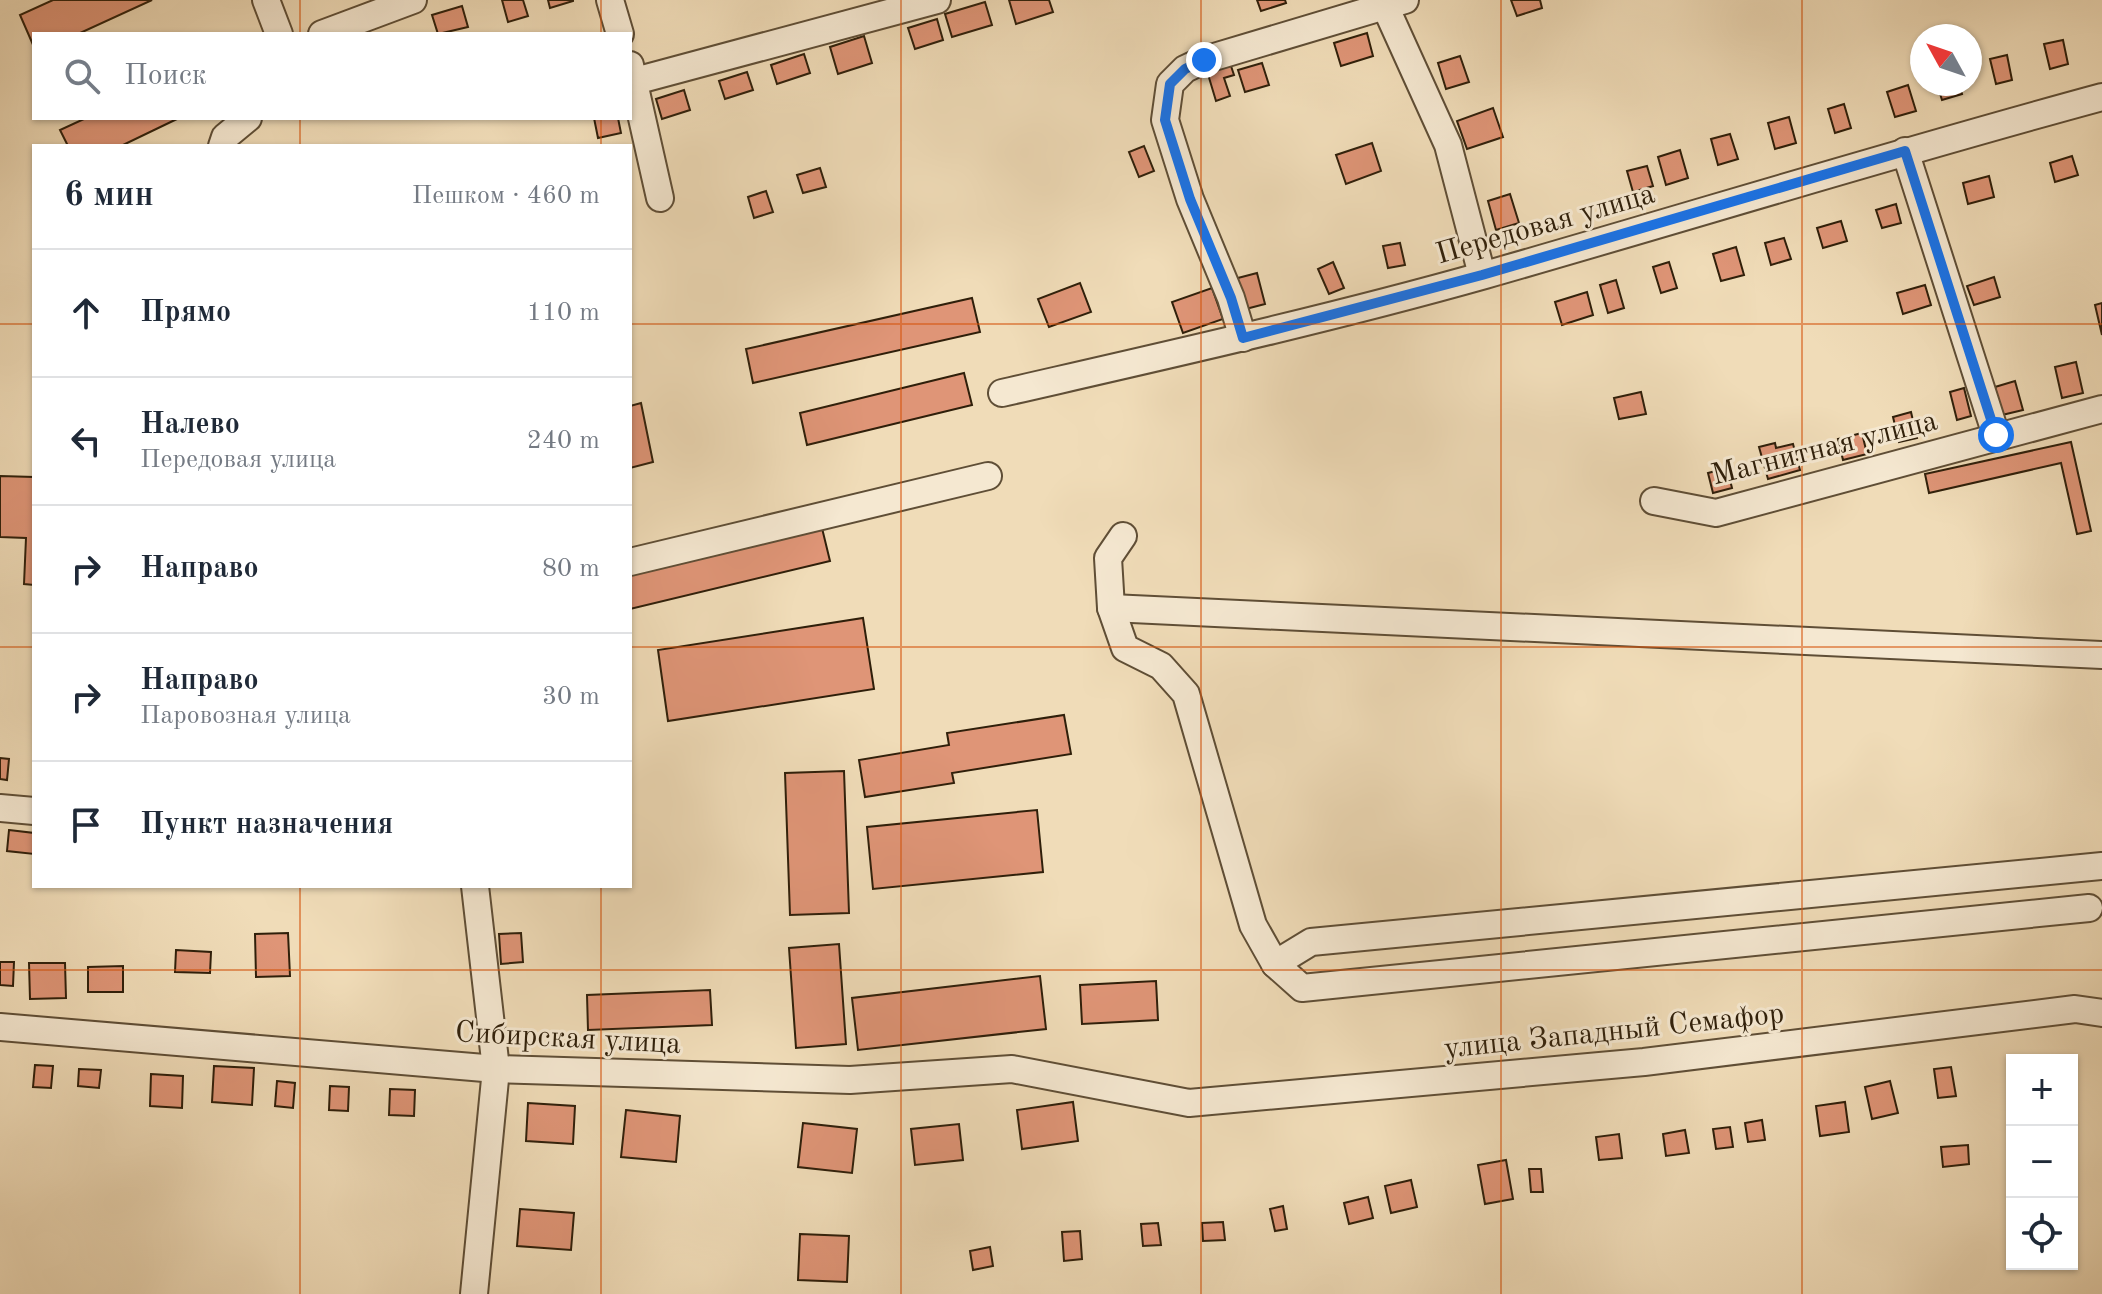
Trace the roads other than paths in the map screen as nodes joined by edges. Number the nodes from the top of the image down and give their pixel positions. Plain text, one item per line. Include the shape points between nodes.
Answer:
1 (266, 0) edge
2 (413, 0) edge
3 (610, 0) edge
4 (937, 0) edge
5 (1395, 3) edge
6 (278, 32) edge
7 (327, 32) edge
8 (619, 32) edge
9 (632, 73) edge
10 (2102, 97) edge
11 (246, 120) edge
12 (223, 144) edge
13 (1905, 151) junction
14 (660, 198) dead end
15 (1482, 275) junction
16 (1243, 338) junction
17 (1002, 393) dead end
18 (2102, 409) edge
19 (1996, 435) junction
20 (988, 476) dead end
21 (1654, 501) dead end
22 (1123, 536) dead end
23 (632, 562) edge
24 (1111, 608) junction
25 (2102, 655) edge
26 (0, 808) edge
27 (32, 811) edge
28 (2102, 866) edge
29 (475, 888) edge
30 (2089, 908) dead end
31 (1275, 964) junction
32 (2102, 1013) edge
33 (0, 1027) edge
34 (496, 1069) junction
35 (1132, 1090) joint
36 (474, 1294) edge

1 - 6 street
2 - 7 street
3 - 8 street
4 - 9 street
5 - 15 street via 1448,145
5 - 16 street via 1204,60 1170,84 1165,120
9 - 14 street
10 - 13 street, Передовая улица
11 - 12 street
13 - 15 street, Передовая улица
13 - 19 street
15 - 16 street, Передовая улица
16 - 17 street, Передовая улица
18 - 19 street, Магнитная улица
19 - 21 street, Магнитная улица via 1716,513
20 - 23 street
22 - 24 street via 1108,558
24 - 25 street
24 - 31 street via 1125,648 1161,666 1186,694 1253,925
26 - 27 street
28 - 31 street via 1311,942
29 - 34 street
30 - 31 street via 1302,988
32 - 35 street, улица Западный Семафор via 2075,1009 1644,1062 1189,1103
33 - 34 street, Сибирская улица
34 - 35 street, Сибирская улица via 850,1080 1012,1069
34 - 36 street

